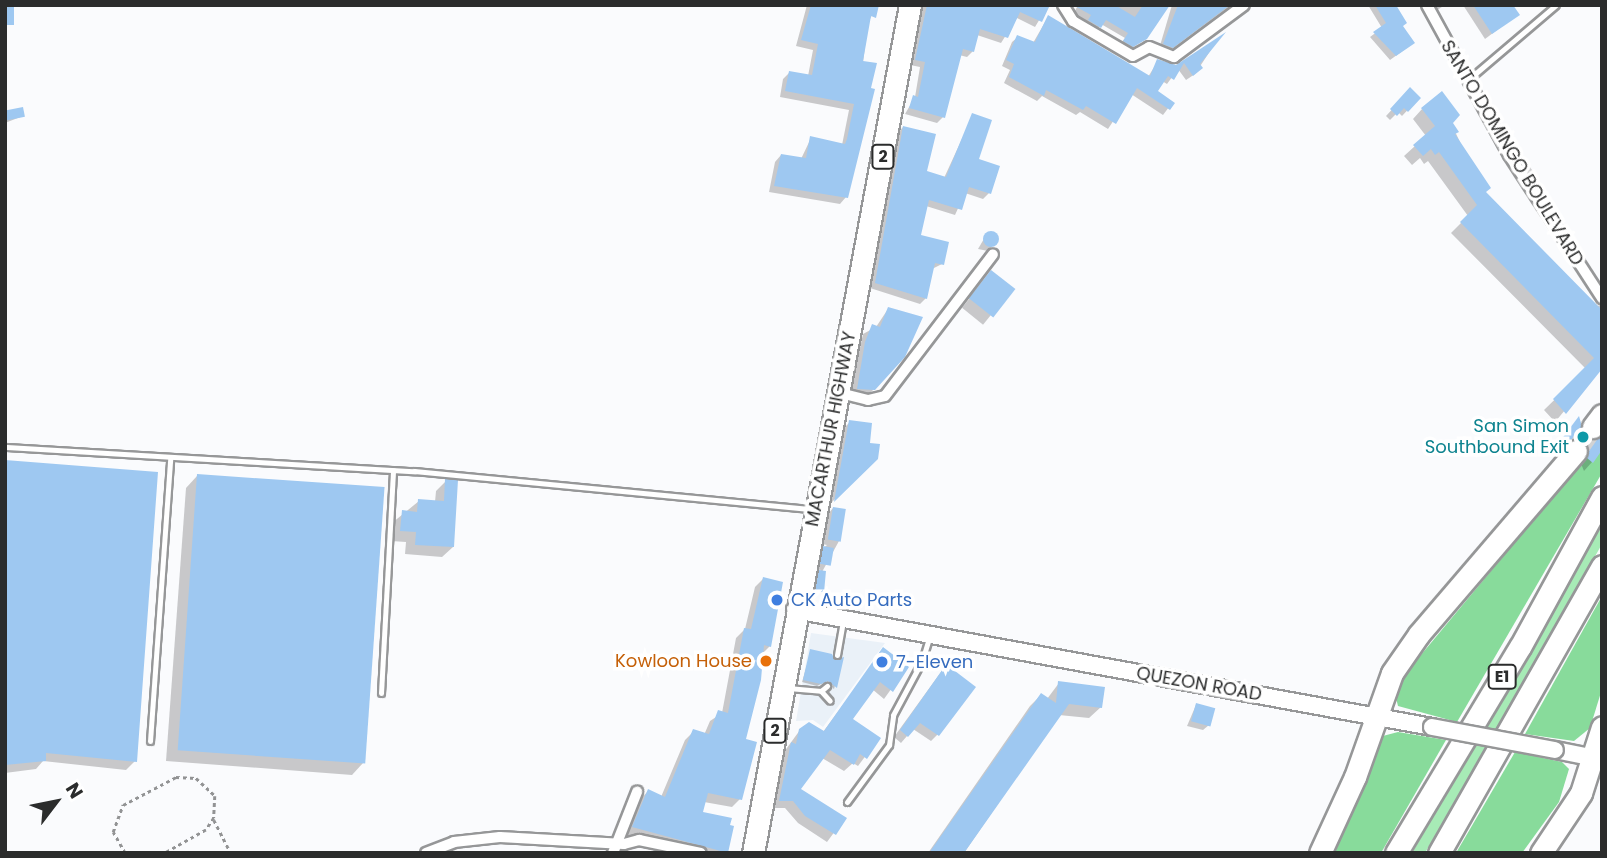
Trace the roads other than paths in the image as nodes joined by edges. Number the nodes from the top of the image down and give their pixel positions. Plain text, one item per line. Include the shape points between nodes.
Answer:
1 (909, 5) edge
2 (1063, 5) edge
3 (1244, 5) edge
4 (1427, 5) edge
5 (1556, 5) edge
6 (1467, 81) junction
7 (993, 254) dead end
8 (1602, 298) edge
9 (841, 393) junction
10 (5, 447) edge
11 (1576, 451) tunnel mouth
12 (170, 459) junction
13 (393, 470) junction
14 (1602, 498) edge
15 (815, 509) junction
16 (1602, 566) edge
17 (795, 610) junction
18 (843, 619) junction
19 (930, 635) junction
20 (837, 655) dead end
21 (827, 686) dead end
22 (782, 687) junction
23 (821, 691) junction
24 (381, 693) dead end
25 (830, 701) dead end
26 (1377, 716) junction
27 (1602, 727) edge
28 (150, 741) dead end
29 (1598, 759) edge
30 (637, 792) dead end
31 (847, 802) dead end
32 (621, 848) edge
33 (670, 850) edge
34 (426, 853) edge
35 (699, 853) edge
36 (753, 853) edge
37 (1320, 853) edge
38 (1396, 853) edge
39 (1439, 853) edge
40 (1541, 853) edge

1 - 9 highway, MACARTHUR HIGHWAY / 2
2 - 3 street via 1073,21 1133,56 1149,47 1174,57
4 - 6 street, SANTO DOMINGO BOULEVARD
5 - 6 lane
6 - 8 street, SANTO DOMINGO BOULEVARD via 1565,247
7 - 9 street via 885,396 868,400
9 - 15 highway, MACARTHUR HIGHWAY / 2
10 - 12 lane
11 - 26 highway via 1419,634 1392,674
12 - 13 lane
12 - 28 lane
13 - 15 lane
13 - 24 lane
14 - 38 highway, E1 via 1520,647
15 - 17 highway, MACARTHUR HIGHWAY / 2
16 - 39 highway, E1
17 - 18 main road, QUEZON ROAD
17 - 22 highway, MACARTHUR HIGHWAY / 2
18 - 19 main road, QUEZON ROAD
18 - 20 lane
19 - 26 main road, QUEZON ROAD
19 - 31 lane via 922,662 893,715 889,745
21 - 23 lane
22 - 23 lane
22 - 36 highway, MACARTHUR HIGHWAY / 2
23 - 25 lane
26 - 29 main road, QUEZON ROAD, bridge
26 - 37 highway
27 - 29 highway
29 - 40 highway
30 - 32 street
32 - 33 street via 639,841
32 - 34 street via 500,837 454,842
33 - 35 street

